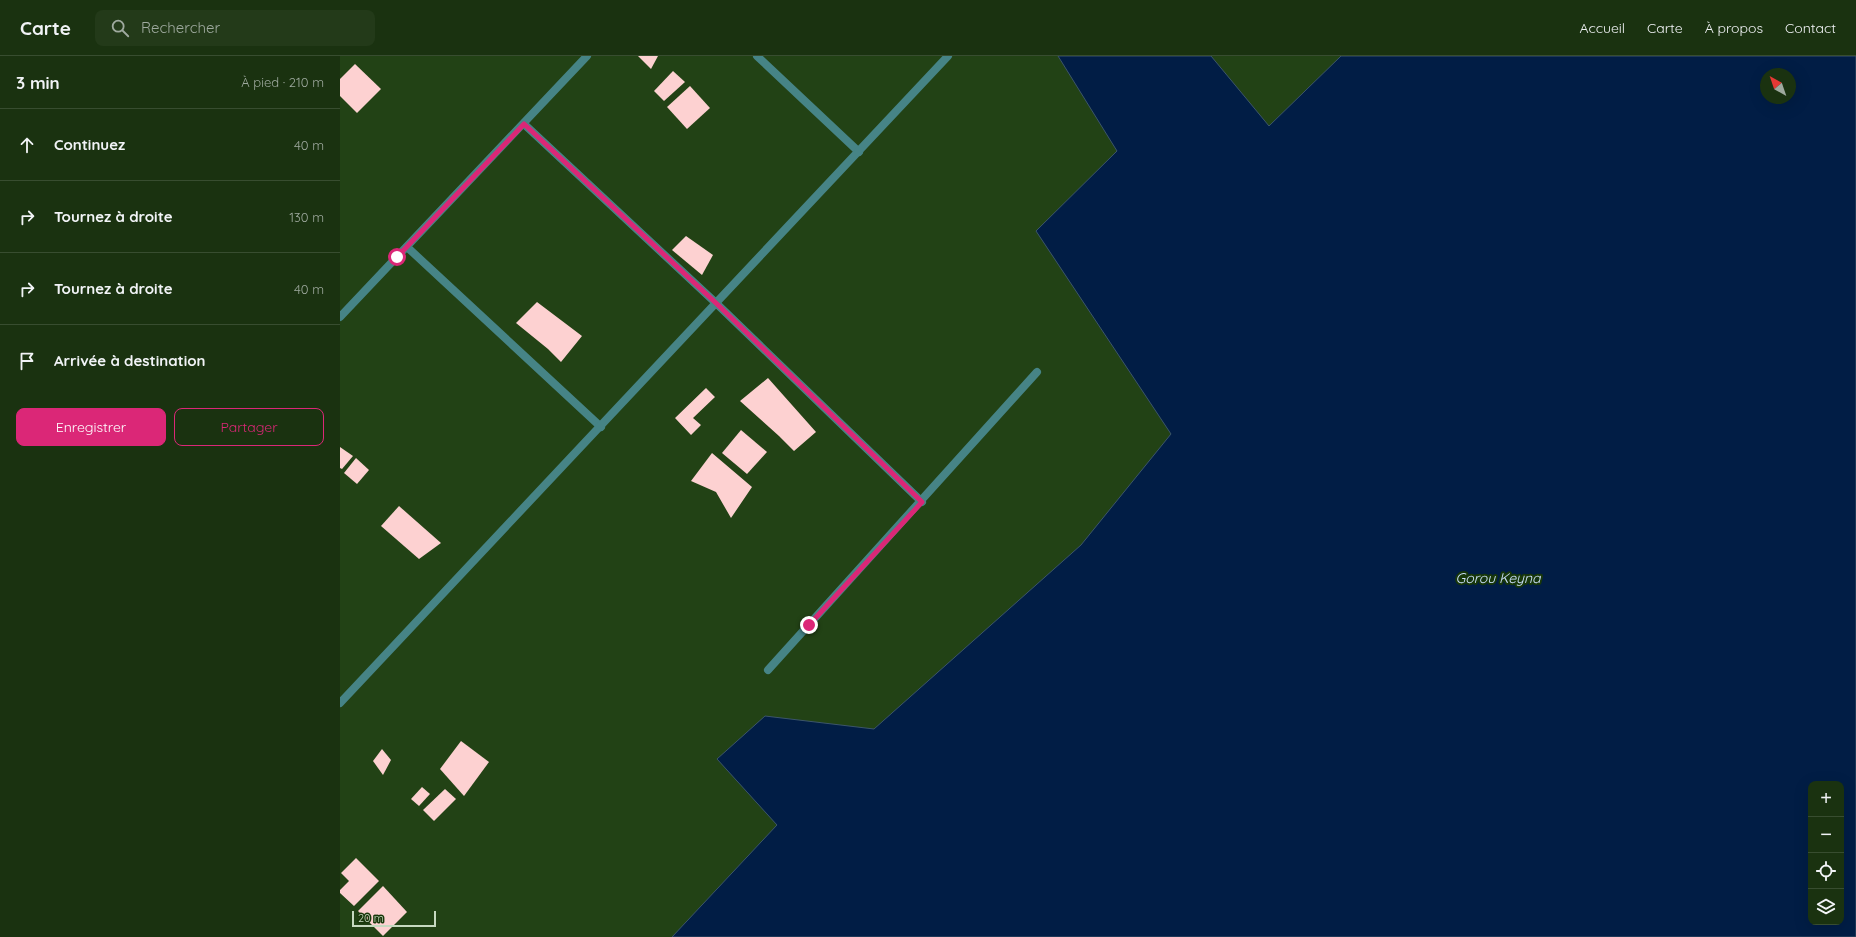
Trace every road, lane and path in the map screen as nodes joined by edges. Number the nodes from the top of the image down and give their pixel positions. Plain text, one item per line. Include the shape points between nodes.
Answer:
1 (587, 56) edge
2 (757, 56) edge
3 (948, 56) edge
4 (524, 124) junction
5 (859, 152) junction
6 (407, 246) junction
7 (717, 304) junction
8 (340, 317) edge
9 (1038, 372) dead end
10 (601, 427) junction
11 (922, 502) junction
12 (768, 670) dead end
13 (340, 703) edge

1 - 4 street
2 - 5 street
3 - 5 street
4 - 6 street
4 - 7 street
5 - 7 street
6 - 8 street
6 - 10 street
7 - 10 street
7 - 11 street
9 - 11 street
10 - 13 street
11 - 12 street

